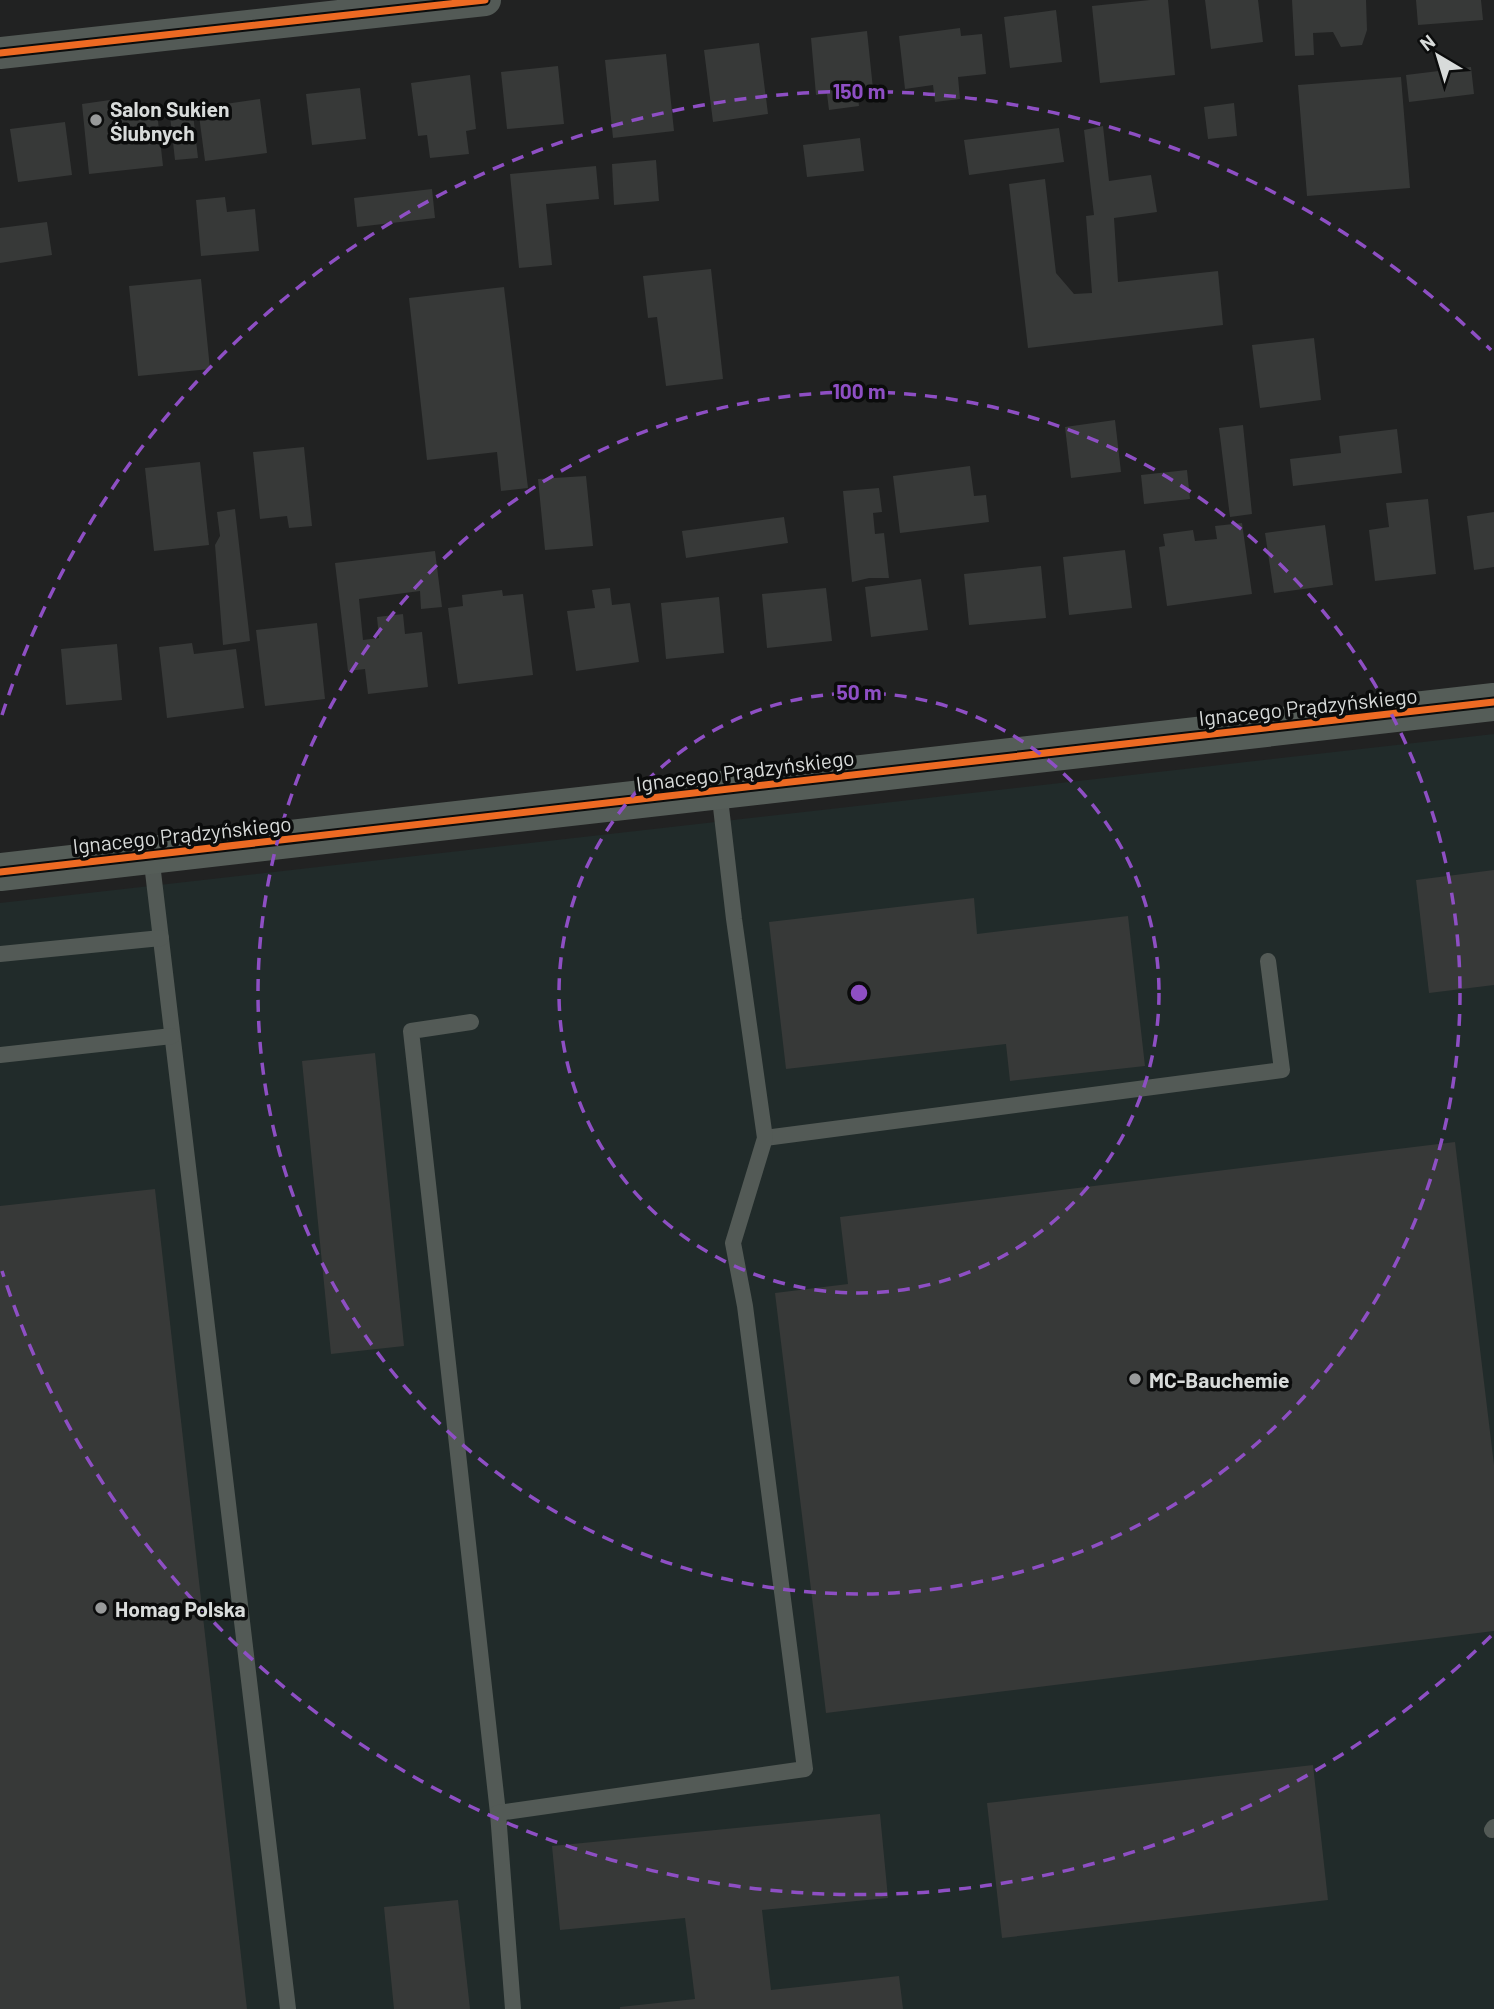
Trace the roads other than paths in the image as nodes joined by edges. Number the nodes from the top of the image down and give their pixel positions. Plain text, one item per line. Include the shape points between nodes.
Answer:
1 (485, 0) edge
2 (0, 53) edge
3 (1494, 702) edge
4 (719, 790) junction
5 (151, 855) junction
6 (0, 872) edge
7 (161, 938) junction
8 (0, 954) edge
9 (1268, 961) dead end
10 (471, 1022) dead end
11 (172, 1036) junction
12 (0, 1055) edge
13 (765, 1138) junction
14 (498, 1813) junction
15 (288, 2009) edge
16 (513, 2009) edge

1 - 2 street
3 - 4 street, Ignacego Prądzyńskiego
4 - 5 street, Ignacego Prądzyńskiego
4 - 13 lane
5 - 6 street, Ignacego Prądzyńskiego
5 - 7 lane
7 - 8 lane
7 - 11 lane
9 - 13 lane via 1282,1070
10 - 14 lane via 411,1031
11 - 12 lane
11 - 15 lane
13 - 14 lane via 733,1243 805,1769
14 - 16 lane

